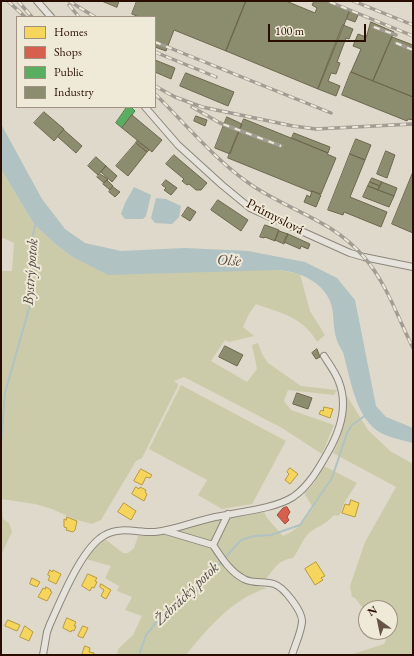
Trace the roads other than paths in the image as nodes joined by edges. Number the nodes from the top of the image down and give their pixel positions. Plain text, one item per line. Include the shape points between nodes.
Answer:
1 (37, 1) edge
2 (50, 16) edge
3 (146, 108) edge
4 (413, 267) edge
5 (324, 356) dead end
6 (228, 514) junction
7 (165, 530) junction
8 (213, 545) junction
9 (43, 655) edge
10 (292, 655) edge

1 - 2 street
3 - 4 street, Průmyslová via 178,145 250,208 350,253
5 - 6 street via 339,381 343,403 336,437 319,467 303,488 293,496 274,505
6 - 7 street
6 - 8 street
7 - 8 street
7 - 9 street via 113,531 91,546 52,619
8 - 10 street via 226,564 244,579 275,584 286,593 301,614 302,622

